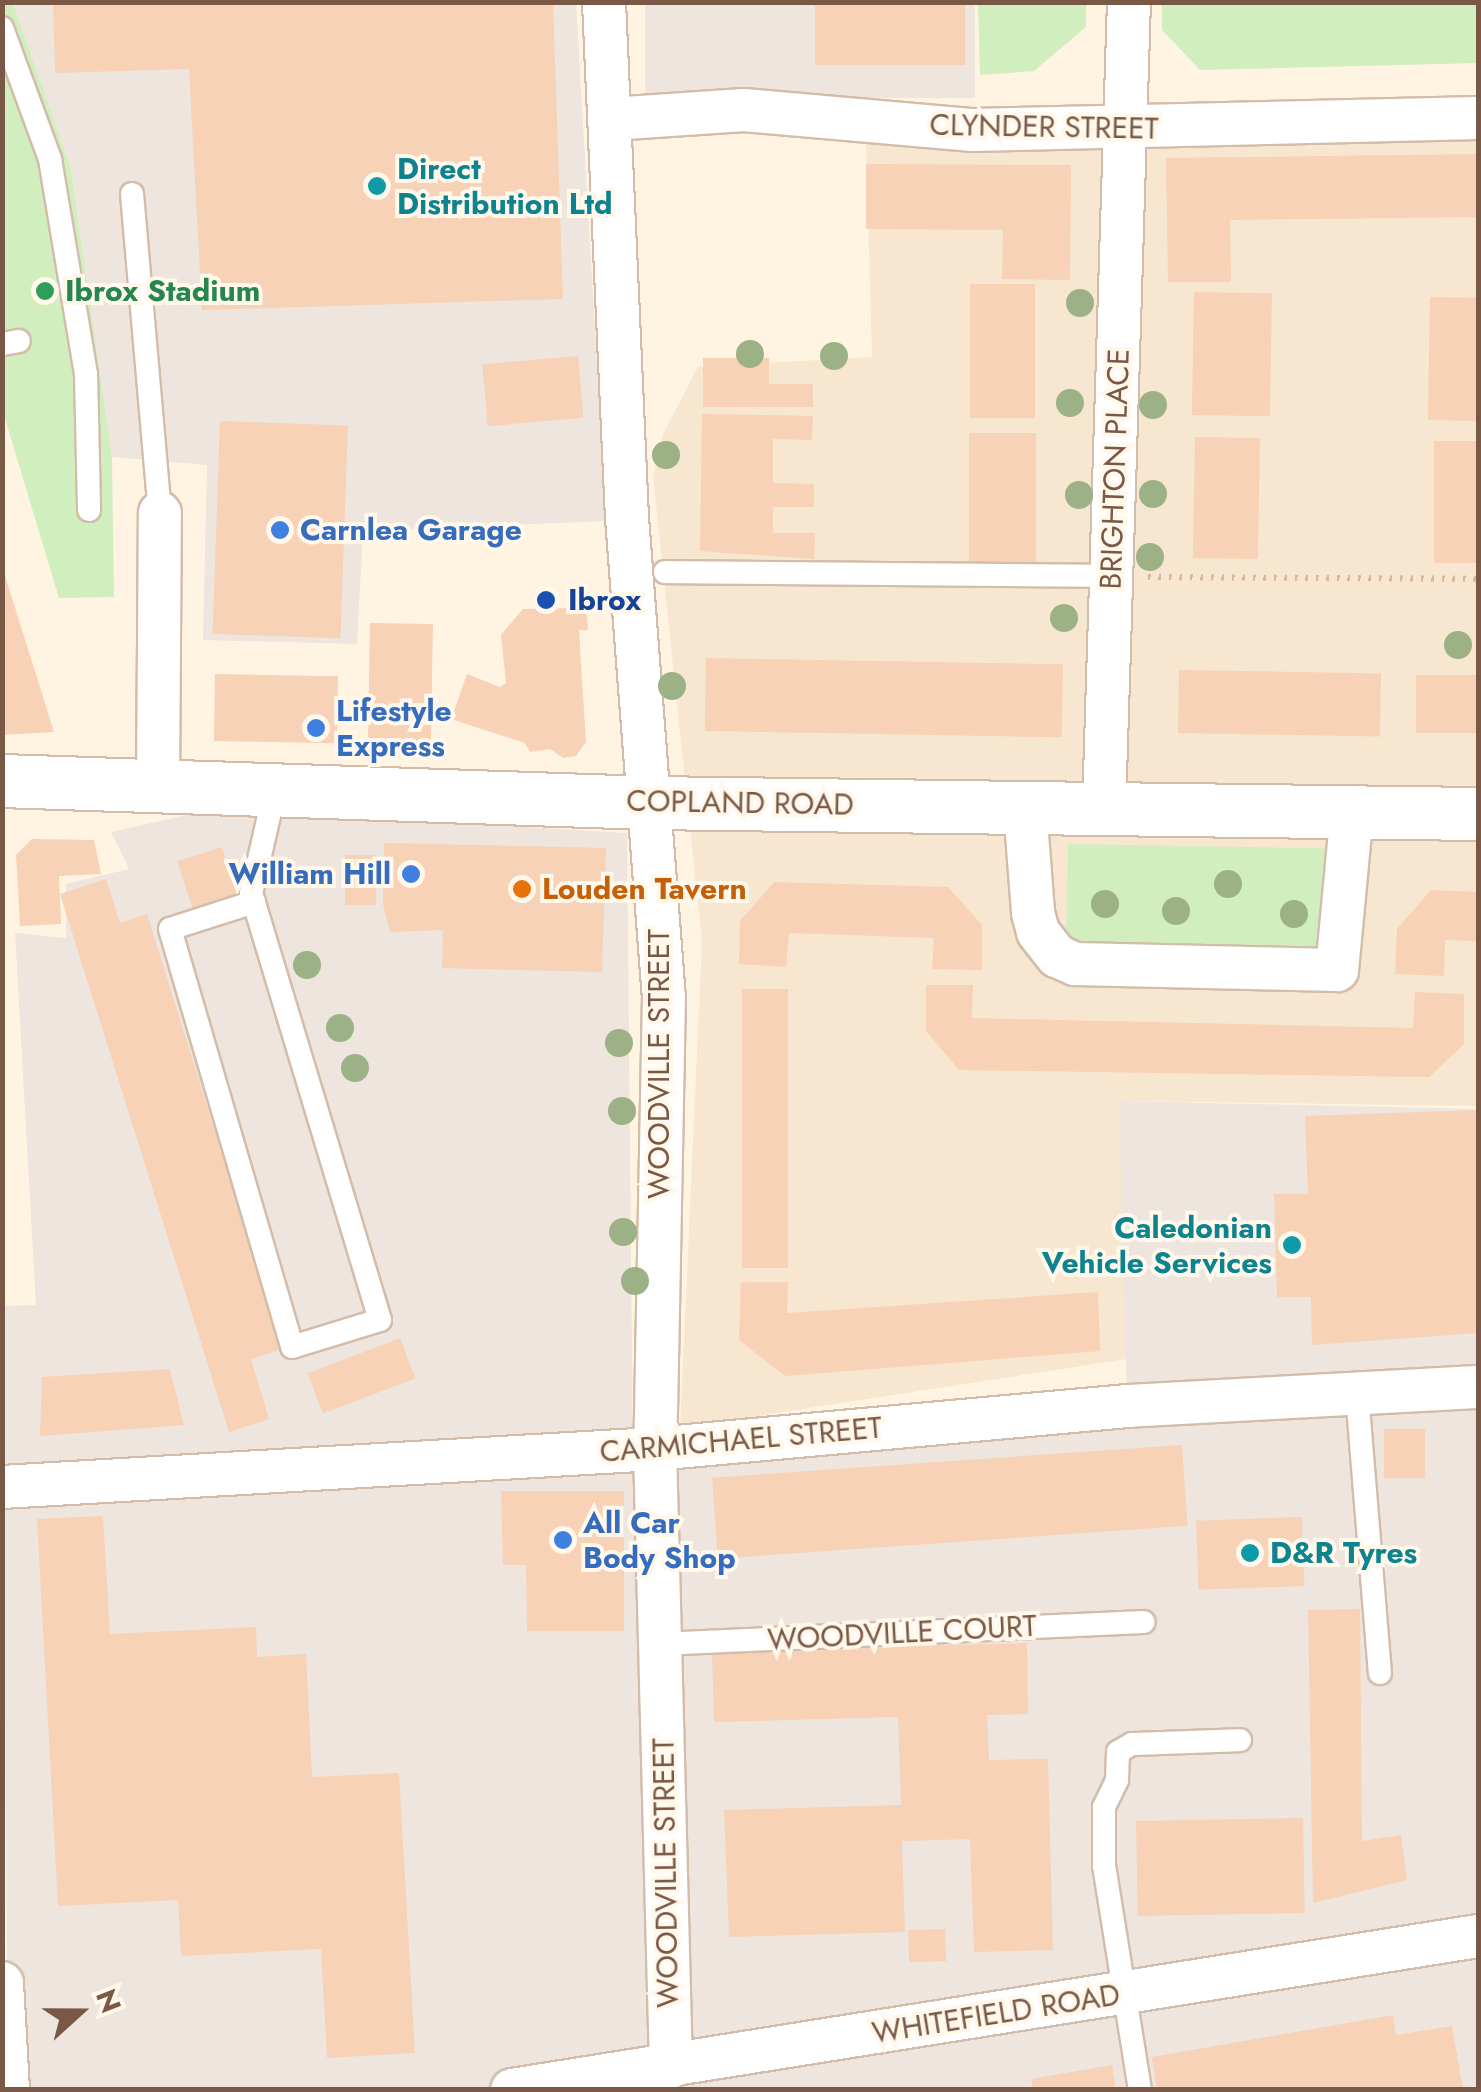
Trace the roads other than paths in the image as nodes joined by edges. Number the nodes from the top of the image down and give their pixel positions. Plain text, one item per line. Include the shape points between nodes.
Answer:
1 (604, 2) edge
2 (1129, 2) edge
3 (2, 28) edge
4 (1478, 118) edge
5 (611, 119) junction
6 (1126, 130) junction
7 (132, 194) dead end
8 (89, 510) dead end
9 (160, 513) joint
10 (665, 572) dead end
11 (1112, 576) junction
12 (2, 781) edge
13 (158, 784) junction
14 (276, 786) junction
15 (649, 803) junction
16 (1025, 808) junction
17 (1104, 809) junction
18 (1352, 812) junction
19 (1478, 814) edge
20 (254, 902) junction
21 (1478, 1387) edge
22 (1357, 1394) junction
23 (656, 1449) junction
24 (2, 1488) edge
25 (1143, 1622) dead end
26 (660, 1644) junction
27 (1380, 1673) dead end
28 (1240, 1740) dead end
29 (1478, 1936) edge
30 (2, 1983) edge
31 (1122, 1994) junction
32 (670, 2067) junction
33 (8, 2090) edge
34 (512, 2090) edge
35 (1140, 2090) edge

1 - 5 street, WOODVILLE STREET
2 - 6 street, BRIGHTON PLACE
3 - 8 lane via 50,159 86,374
4 - 6 street, CLYNDER STREET
5 - 6 street, CLYNDER STREET via 744,110 973,130
5 - 15 street, WOODVILLE STREET via 626,518
6 - 11 street, BRIGHTON PLACE
7 - 9 lane
9 - 13 street
10 - 11 lane
11 - 17 street, BRIGHTON PLACE
12 - 13 street, COPLAND ROAD
13 - 14 street, COPLAND ROAD
14 - 15 street, COPLAND ROAD
14 - 20 lane
15 - 16 street, COPLAND ROAD
15 - 23 street, WOODVILLE STREET via 664,996
16 - 17 street, COPLAND ROAD
16 - 18 street via 1033,913 1057,956 1074,964 1337,970
17 - 18 street, COPLAND ROAD
18 - 19 street, COPLAND ROAD
20 - 20 lane via 380,1320 292,1347 170,929
21 - 22 street, CARMICHAEL STREET
22 - 23 street, CARMICHAEL STREET via 1127,1406
22 - 27 lane
23 - 24 street, CARMICHAEL STREET
23 - 26 street, WOODVILLE STREET
25 - 26 lane, WOODVILLE COURT
26 - 32 street, WOODVILLE STREET
28 - 31 lane via 1132,1744 1118,1752 1117,1780 1104,1807 1104,1866
29 - 31 street, WHITEFIELD ROAD
30 - 33 street
31 - 32 street, WHITEFIELD ROAD
31 - 35 lane
32 - 34 street, WHITEFIELD ROAD

